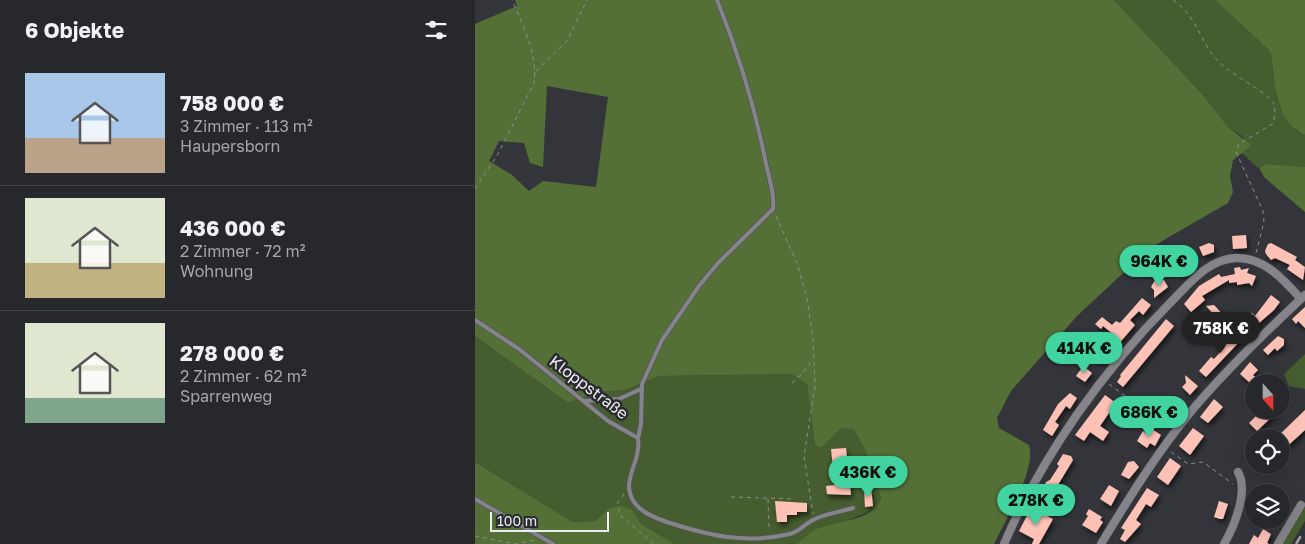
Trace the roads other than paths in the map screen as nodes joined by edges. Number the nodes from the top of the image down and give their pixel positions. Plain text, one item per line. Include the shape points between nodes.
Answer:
1 (717, 0) edge
2 (1303, 297) edge
3 (475, 320) edge
4 (641, 389) junction
5 (584, 401) junction
6 (638, 438) junction
7 (1238, 472) dead end
8 (475, 499) edge
9 (1301, 504) dead end
10 (853, 508) dead end
11 (553, 544) edge
12 (1004, 544) edge
13 (1101, 544) edge
14 (1224, 544) edge
15 (1278, 544) edge

1 - 4 lane via 747,82 773,209 717,263 699,286 662,340
2 - 12 street via 1273,271 1254,261 1223,260 1201,272 1155,318 1085,404 1036,482
2 - 13 street via 1246,351 1174,433
3 - 5 lane, Kloppstraße via 519,349
4 - 5 lane via 619,399
4 - 6 lane
5 - 6 lane, Kloppstraße via 608,421
6 - 10 lane, Kloppstraße via 639,454 629,481 629,492 634,502 645,513 709,536 739,540 793,534 814,519
7 - 14 street via 1241,490 1235,520
8 - 11 lane
9 - 15 street

